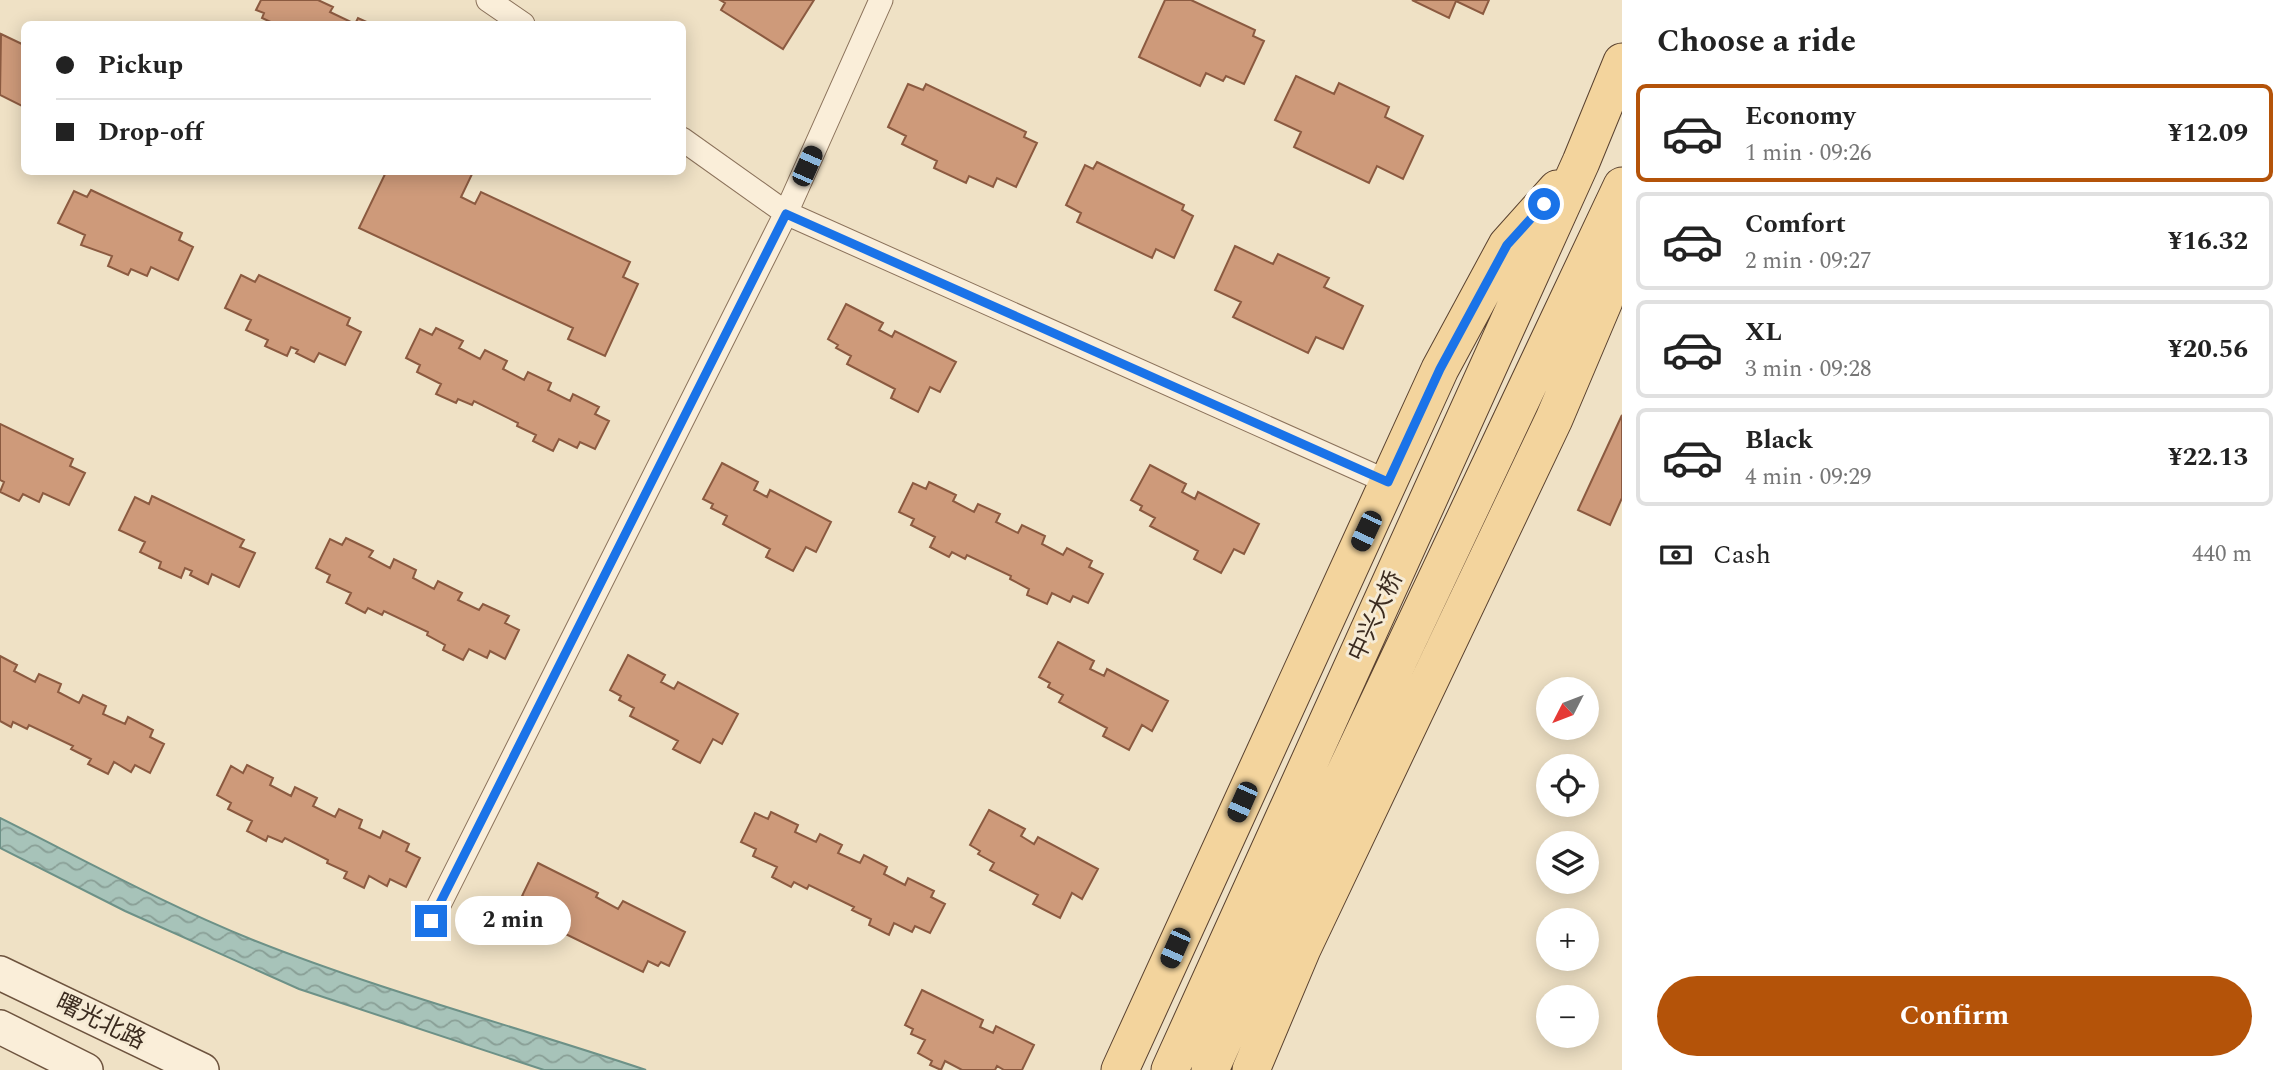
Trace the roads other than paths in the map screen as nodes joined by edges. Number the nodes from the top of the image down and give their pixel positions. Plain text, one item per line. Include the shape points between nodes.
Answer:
1 (488, 0) edge
2 (881, 0) edge
3 (519, 21) edge
4 (1622, 62) edge
5 (686, 142) edge
6 (1581, 162) junction
7 (1622, 187) edge
8 (786, 214) junction
9 (1388, 482) junction
10 (431, 921) dead end
11 (0, 973) edge
12 (0, 1027) edge
13 (86, 1070) edge
14 (202, 1070) edge
15 (1120, 1070) edge
16 (1170, 1070) edge
17 (1210, 1070) edge
18 (1251, 1070) edge

1 - 3 street
2 - 8 street
4 - 6 main road, 中兴大桥
5 - 8 street
6 - 9 main road via 1507,245 1440,369
6 - 16 main road, 中兴大桥
7 - 17 main road, 中兴大桥 via 1305,858
7 - 18 main road via 1604,301 1554,419 1302,949
8 - 9 street
8 - 10 street
9 - 15 main road
11 - 14 main road, 曙光北路
12 - 13 main road, 曙光北路

